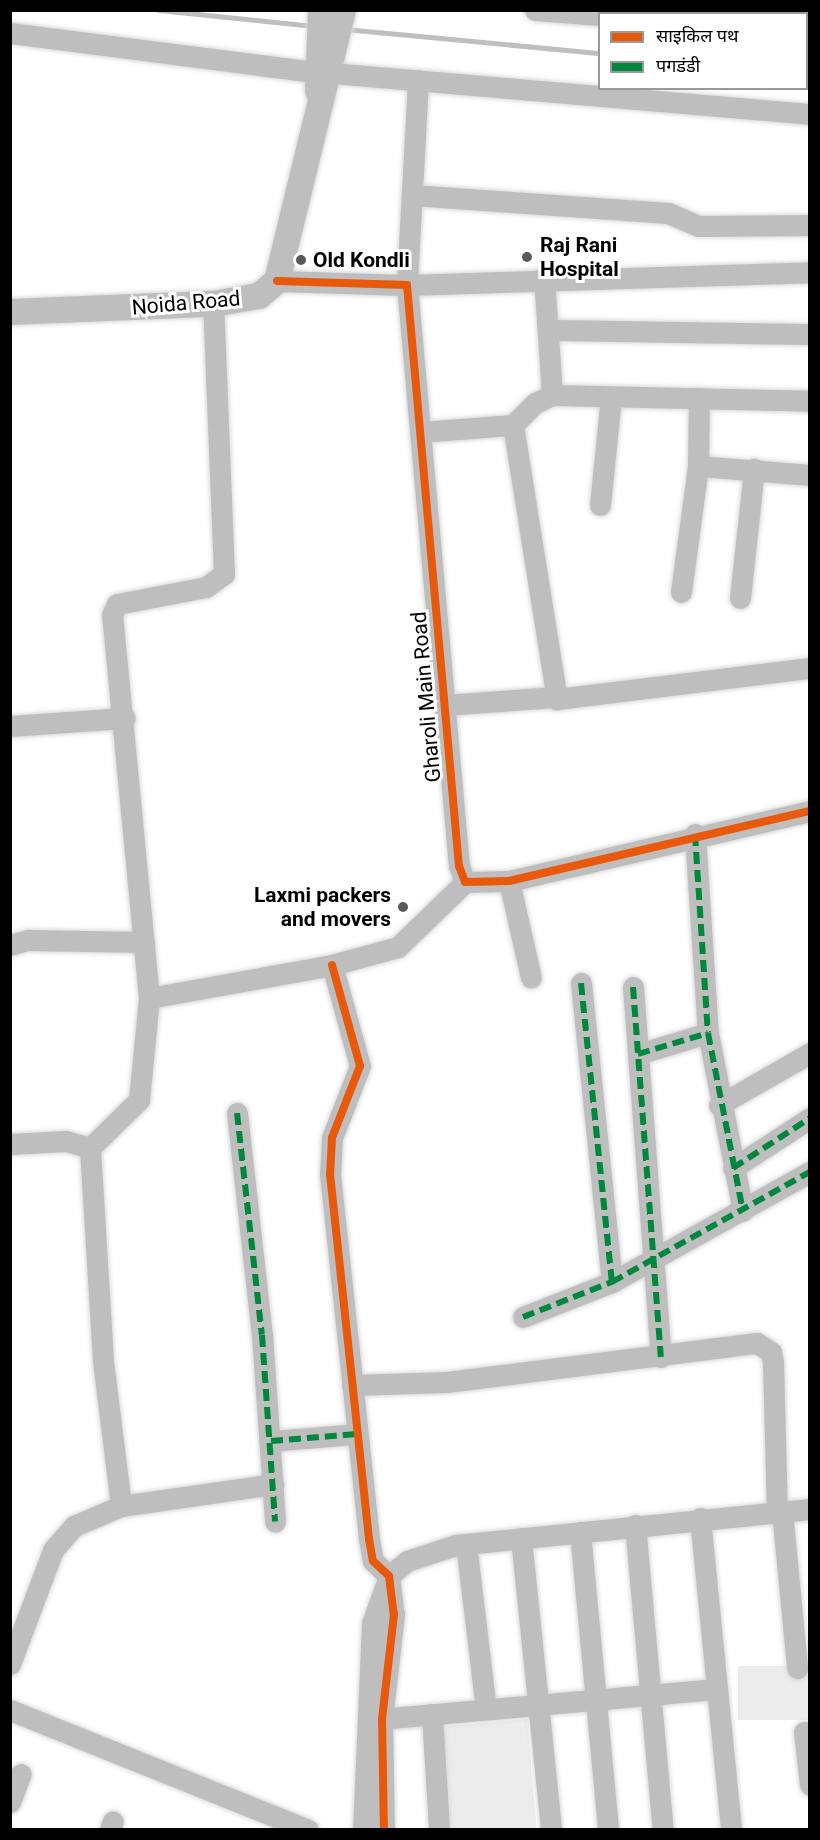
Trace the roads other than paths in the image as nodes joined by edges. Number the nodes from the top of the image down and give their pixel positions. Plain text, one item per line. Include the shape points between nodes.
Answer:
1 (535, 10) edge
2 (331, 14) edge
3 (598, 15) edge
4 (10, 33) edge
5 (325, 62) junction
6 (418, 80) junction
7 (810, 114) edge
8 (412, 195) junction
9 (810, 225) edge
10 (810, 272) edge
11 (544, 277) junction
12 (277, 281) junction
13 (407, 285) junction
14 (213, 304) junction
15 (10, 312) edge
16 (548, 330) junction
17 (810, 334) edge
18 (552, 395) junction
19 (611, 396) junction
20 (699, 398) junction
21 (810, 400) edge
22 (513, 425) junction
23 (421, 432) junction
24 (698, 466) junction
25 (754, 469) junction
26 (810, 474) edge
27 (600, 505) dead end
28 (681, 592) dead end
29 (740, 598) dead end
30 (810, 668) edge
31 (555, 697) junction
32 (445, 705) junction
33 (125, 718) junction
34 (10, 726) edge
35 (810, 811) edge
36 (695, 834) junction
37 (510, 881) junction
38 (465, 882) junction
39 (144, 942) junction
40 (10, 945) edge
41 (332, 965) junction
42 (531, 978) dead end
43 (582, 983) dead end
44 (633, 987) dead end
45 (149, 998) junction
46 (708, 1033) junction
47 (810, 1053) edge
48 (638, 1054) junction
49 (719, 1106) junction
50 (237, 1113) dead end
51 (810, 1118) edge
52 (10, 1144) edge
53 (90, 1148) junction
54 (733, 1168) junction
55 (810, 1172) edge
56 (743, 1211) junction
57 (653, 1261) junction
58 (612, 1282) junction
59 (523, 1317) dead end
60 (662, 1357) junction
61 (352, 1385) junction
62 (357, 1434) junction
63 (271, 1441) junction
64 (273, 1484) junction
65 (121, 1506) junction
66 (810, 1509) edge
67 (780, 1511) junction
68 (700, 1518) junction
69 (275, 1522) dead end
70 (635, 1525) junction
71 (580, 1532) junction
72 (520, 1538) junction
73 (466, 1544) junction
74 (388, 1576) junction
75 (10, 1664) edge
76 (796, 1668) dead end
77 (717, 1689) junction
78 (650, 1695) junction
79 (596, 1700) junction
80 (537, 1705) junction
81 (486, 1709) junction
82 (10, 1710) edge
83 (432, 1714) junction
84 (374, 1719) junction
85 (804, 1732) dead end
86 (21, 1774) dead end
87 (810, 1785) edge
88 (10, 1802) edge
89 (308, 1830) edge
90 (363, 1830) edge
91 (384, 1830) edge
92 (439, 1830) edge
93 (550, 1830) edge
94 (608, 1830) edge
95 (663, 1830) edge
96 (731, 1830) edge

1 - 3 street
2 - 5 main road
4 - 5 street
5 - 6 street
5 - 12 main road
6 - 7 street
6 - 8 street, Gharoli Main Road
8 - 9 street via 668,213 698,226
8 - 13 street, Gharoli Main Road
10 - 11 street
11 - 13 street
11 - 16 street
12 - 13 street
12 - 14 main road, Noida Road via 259,296
13 - 23 street, Gharoli Main Road
14 - 15 main road, Noida Road
14 - 33 street via 224,574 206,587 123,602 113,609
16 - 17 street
16 - 18 street
18 - 19 street
18 - 22 street via 535,403
19 - 20 street
19 - 27 street
20 - 21 street
20 - 24 street
22 - 23 street
22 - 31 street
23 - 32 street, Gharoli Main Road
24 - 25 street
24 - 28 street
25 - 26 street
25 - 29 street
30 - 31 street
31 - 32 street
32 - 38 street, Gharoli Main Road via 459,866
33 - 34 street
33 - 39 street
35 - 36 street
36 - 37 street
36 - 46 street
37 - 38 street
37 - 42 street
38 - 41 street via 406,944
39 - 40 street via 28,940
39 - 45 street
41 - 45 street
41 - 61 street via 359,1053 329,1156
43 - 58 street
44 - 48 street
45 - 53 street via 139,1100
46 - 48 street
46 - 49 street
47 - 49 street
48 - 57 street
49 - 54 street
50 - 63 street
51 - 54 street
52 - 53 street via 66,1141
53 - 65 street via 103,1361
54 - 56 street
55 - 56 street
56 - 57 street
57 - 58 street
57 - 60 street
58 - 59 street
60 - 61 street via 447,1382
60 - 67 street via 756,1343 771,1352
61 - 62 street
62 - 63 street
62 - 74 street via 371,1550
63 - 64 street
64 - 65 street
64 - 69 street
65 - 75 street via 79,1522 54,1551
66 - 67 street
67 - 68 street
67 - 76 street
68 - 70 street
68 - 77 street
70 - 71 street
70 - 78 street
71 - 72 street
71 - 79 street
72 - 73 street
72 - 80 street
73 - 74 street via 424,1552
73 - 81 street
74 - 84 street via 394,1614
77 - 78 street
77 - 96 street
78 - 79 street
78 - 95 street
79 - 80 street
79 - 94 street
80 - 81 street
80 - 93 street
81 - 83 street
82 - 89 street
83 - 84 street
83 - 92 street
84 - 90 street
84 - 91 street
85 - 87 street
86 - 88 street

